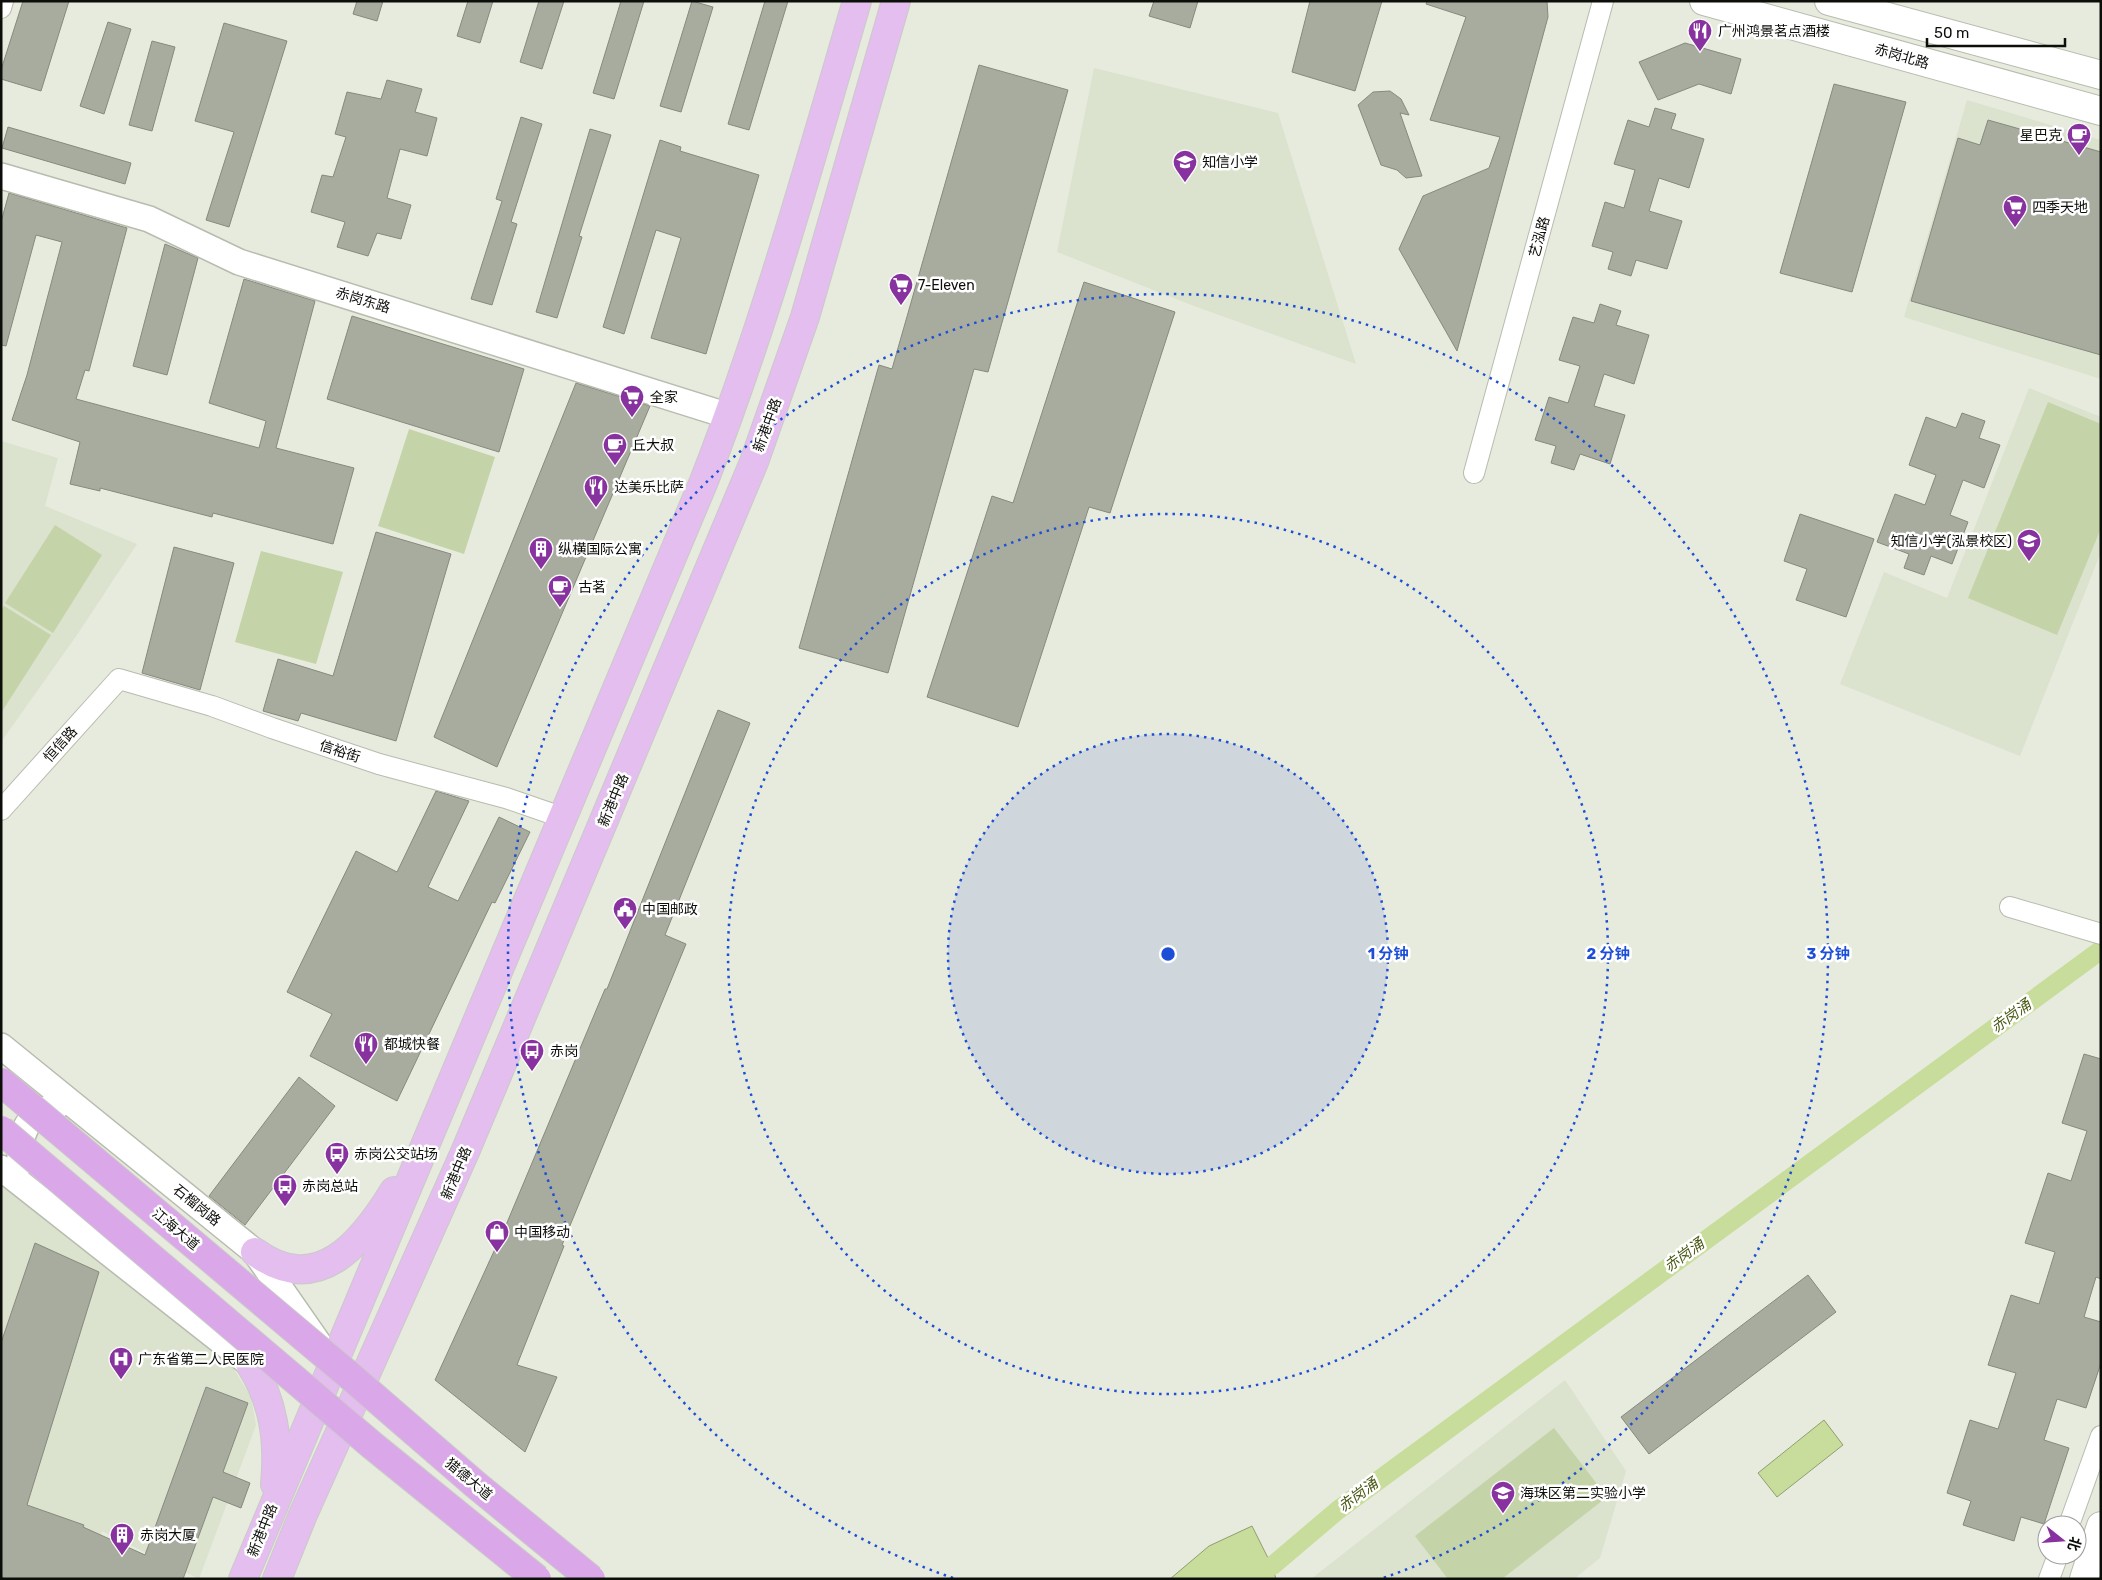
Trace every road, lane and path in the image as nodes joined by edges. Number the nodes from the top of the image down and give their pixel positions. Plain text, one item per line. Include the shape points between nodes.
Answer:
1 (3, 1) edge
2 (857, 1) edge
3 (896, 1) edge
4 (1603, 1) edge
5 (1704, 1) edge
6 (1829, 1) edge
7 (1, 8) edge
8 (2101, 76) edge
9 (2101, 111) edge
10 (1, 176) edge
11 (729, 416) junction
12 (767, 427) junction
13 (1474, 473) dead end
14 (704, 481) junction
15 (740, 494) junction
16 (119, 679) joint
17 (1, 810) edge
18 (564, 818) junction
19 (2010, 907) dead end
20 (2101, 934) edge
21 (1, 1046) edge
22 (1, 1082) edge
23 (79, 1109) junction
24 (433, 1125) junction
25 (1, 1130) edge
26 (1, 1168) edge
27 (24, 1186) junction
28 (255, 1252) junction
29 (375, 1268) junction
30 (408, 1282) junction
31 (250, 1364) junction
32 (340, 1388) junction
33 (2101, 1436) edge
34 (272, 1505) junction
35 (2073, 1515) edge
36 (302, 1517) junction
37 (2101, 1526) edge
38 (2054, 1565) edge
39 (243, 1579) edge
40 (278, 1579) edge
41 (537, 1579) edge
42 (591, 1579) edge
43 (2049, 1579) edge
44 (2084, 1579) edge

1 - 7 street
2 - 11 main road, 新港中路 via 788,235
3 - 12 main road, 新港中路 via 831,231
4 - 13 street, 艺泓路
5 - 9 main road, 赤岗北路
6 - 8 main road
10 - 11 street, 赤岗东路 via 149,219 239,262
11 - 12 main road
11 - 14 main road, 新港中路
12 - 15 main road, 新港中路
14 - 15 main road
14 - 18 main road, 新港中路
15 - 30 main road, 新港中路
16 - 17 street, 恒信路
16 - 18 street, 信裕街 via 212,706 380,764 506,798
18 - 24 main road, 新港中路
19 - 20 street
21 - 23 street, 石榴岗路
22 - 32 highway, 江海大道, bridge
23 - 27 street via 51,1107 35,1114 26,1125 20,1149
23 - 28 street, 石榴岗路
24 - 28 main road via 393,1194 369,1226 332,1261 316,1268 285,1268 270,1263
24 - 29 main road, 新港中路
25 - 32 highway, bridge
26 - 27 street
27 - 31 street
28 - 32 street, 石榴岗路
29 - 30 main road
29 - 32 main road, 新港中路
30 - 32 main road, 新港中路
31 - 32 street
31 - 34 main road via 263,1387 277,1435
32 - 34 main road, 新港中路
32 - 36 main road, 新港中路
32 - 41 highway, bridge
32 - 42 highway, 猎德大道, bridge via 476,1486
33 - 35 street
34 - 36 main road
34 - 39 main road, 新港中路
36 - 40 main road, 新港中路
37 - 44 main road
38 - 43 street

